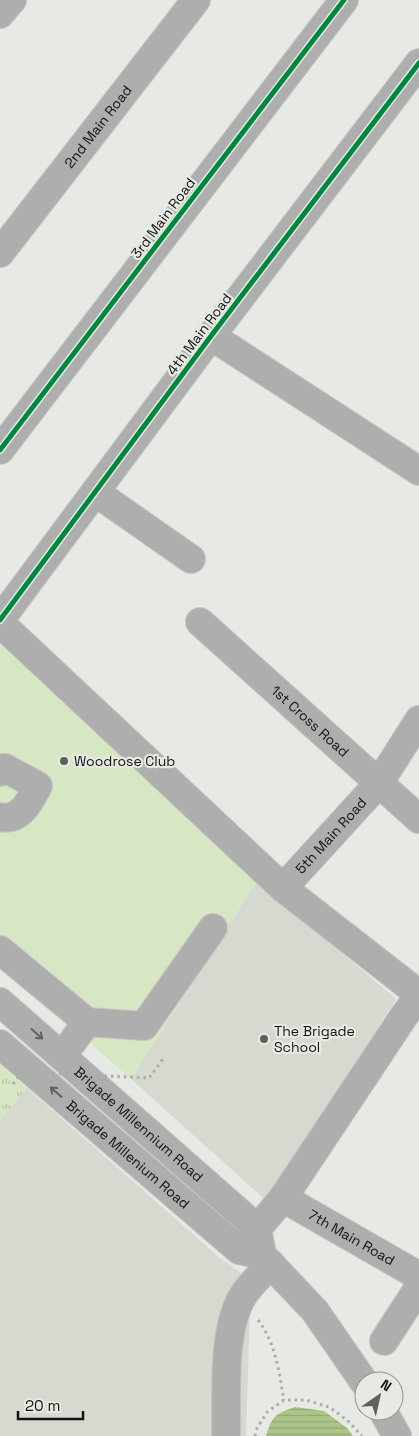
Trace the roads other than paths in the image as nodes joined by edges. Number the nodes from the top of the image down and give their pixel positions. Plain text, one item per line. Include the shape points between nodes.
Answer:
1 (12, 0) edge
2 (196, 0) edge
3 (344, 0) edge
4 (0, 14) edge
5 (419, 63) edge
6 (0, 253) edge
7 (211, 336) junction
8 (0, 450) edge
9 (419, 471) edge
10 (95, 492) junction
11 (191, 559) dead end
12 (0, 622) edge
13 (200, 622) dead end
14 (419, 720) edge
15 (0, 772) edge
16 (379, 783) junction
17 (0, 817) edge
18 (419, 819) edge
19 (283, 888) junction
20 (212, 928) dead end
21 (0, 950) edge
22 (419, 995) edge
23 (0, 1002) edge
24 (87, 1022) junction
25 (0, 1044) edge
26 (62, 1056) junction
27 (283, 1198) junction
28 (257, 1228) junction
29 (257, 1256) junction
30 (419, 1276) edge
31 (419, 1287) edge
32 (384, 1341) dead end
33 (356, 1371) edge
34 (389, 1421) edge
35 (226, 1436) edge
36 (397, 1436) edge

1 - 4 street
2 - 6 street, 2nd Main Road
3 - 8 street, 3rd Main Road
5 - 7 street, 4th Main Road
7 - 9 street
7 - 10 street, 4th Main Road
10 - 11 street
10 - 12 street, 4th Main Road
12 - 19 street
13 - 16 street, 1st Cross Road
14 - 16 street, 5th Main Road
15 - 17 street via 5,768 38,786 24,810 6,819
16 - 18 street, 1st Cross Road
16 - 19 street, 5th Main Road
19 - 22 street
20 - 24 street via 144,1026
21 - 24 street
22 - 27 street
23 -> 26 street, Brigade Millennium Road
24 - 26 street
29 -> 25 street, Brigade Millenium Road
26 - 28 street, Brigade Millennium Road
27 - 28 street
27 - 30 street, 7th Main Road
28 - 29 street
29 - 33 street, Brigade Millenium Road via 315,1311
29 - 35 street via 250,1286 233,1317 228,1350
31 - 32 street
34 - 36 street

